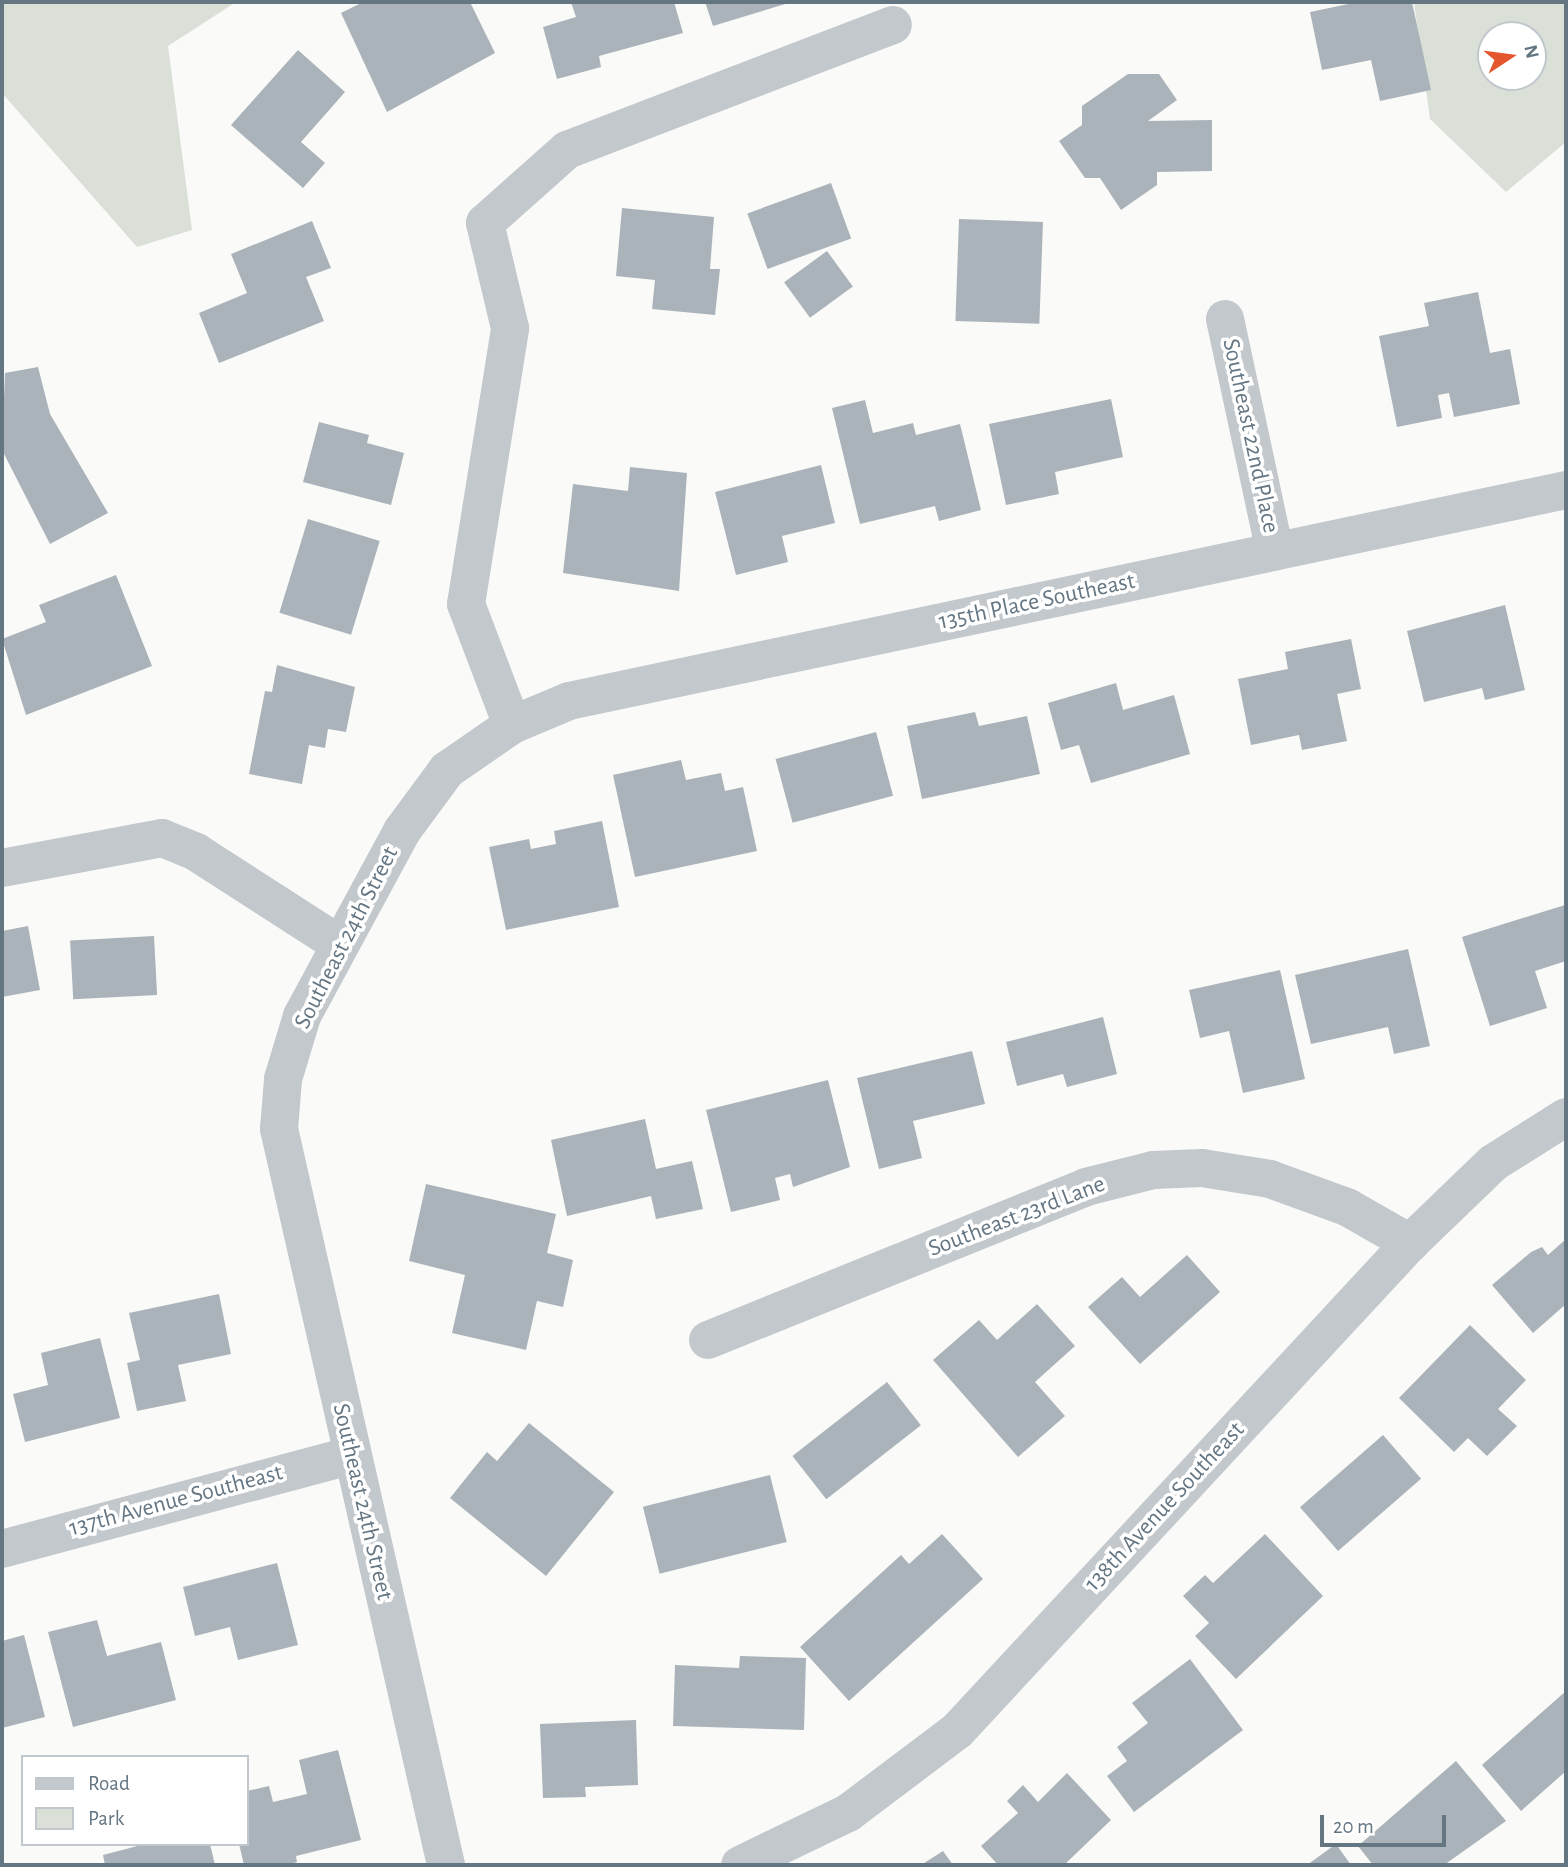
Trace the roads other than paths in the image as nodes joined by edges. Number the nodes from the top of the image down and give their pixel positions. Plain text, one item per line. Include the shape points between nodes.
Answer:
1 (894, 28) edge
2 (1225, 319) dead end
3 (1566, 490) edge
4 (1275, 552) junction
5 (512, 725) junction
6 (2, 869) edge
7 (339, 944) junction
8 (1566, 1117) edge
9 (1410, 1243) junction
10 (708, 1340) dead end
11 (352, 1455) junction
12 (2, 1549) edge
13 (446, 1865) edge
14 (740, 1865) edge

1 - 5 street via 567,150 485,223 510,328 466,604
2 - 4 street, Southeast 22nd Place
3 - 4 street, 135th Place Southeast
4 - 5 street, 135th Place Southeast via 569,701
5 - 7 street, Southeast 24th Street via 447,770 402,831
6 - 7 street via 116,842 162,838 196,852
7 - 11 street, Southeast 24th Street via 302,1016 283,1079 279,1129
8 - 9 street, 138th Avenue Southeast via 1493,1163
9 - 10 street, Southeast 23rd Lane via 1347,1207 1270,1179 1202,1168 1153,1170 1086,1187
9 - 14 street, 138th Avenue Southeast via 957,1731 849,1813
11 - 12 street, 137th Avenue Southeast
11 - 13 street, Southeast 24th Street

